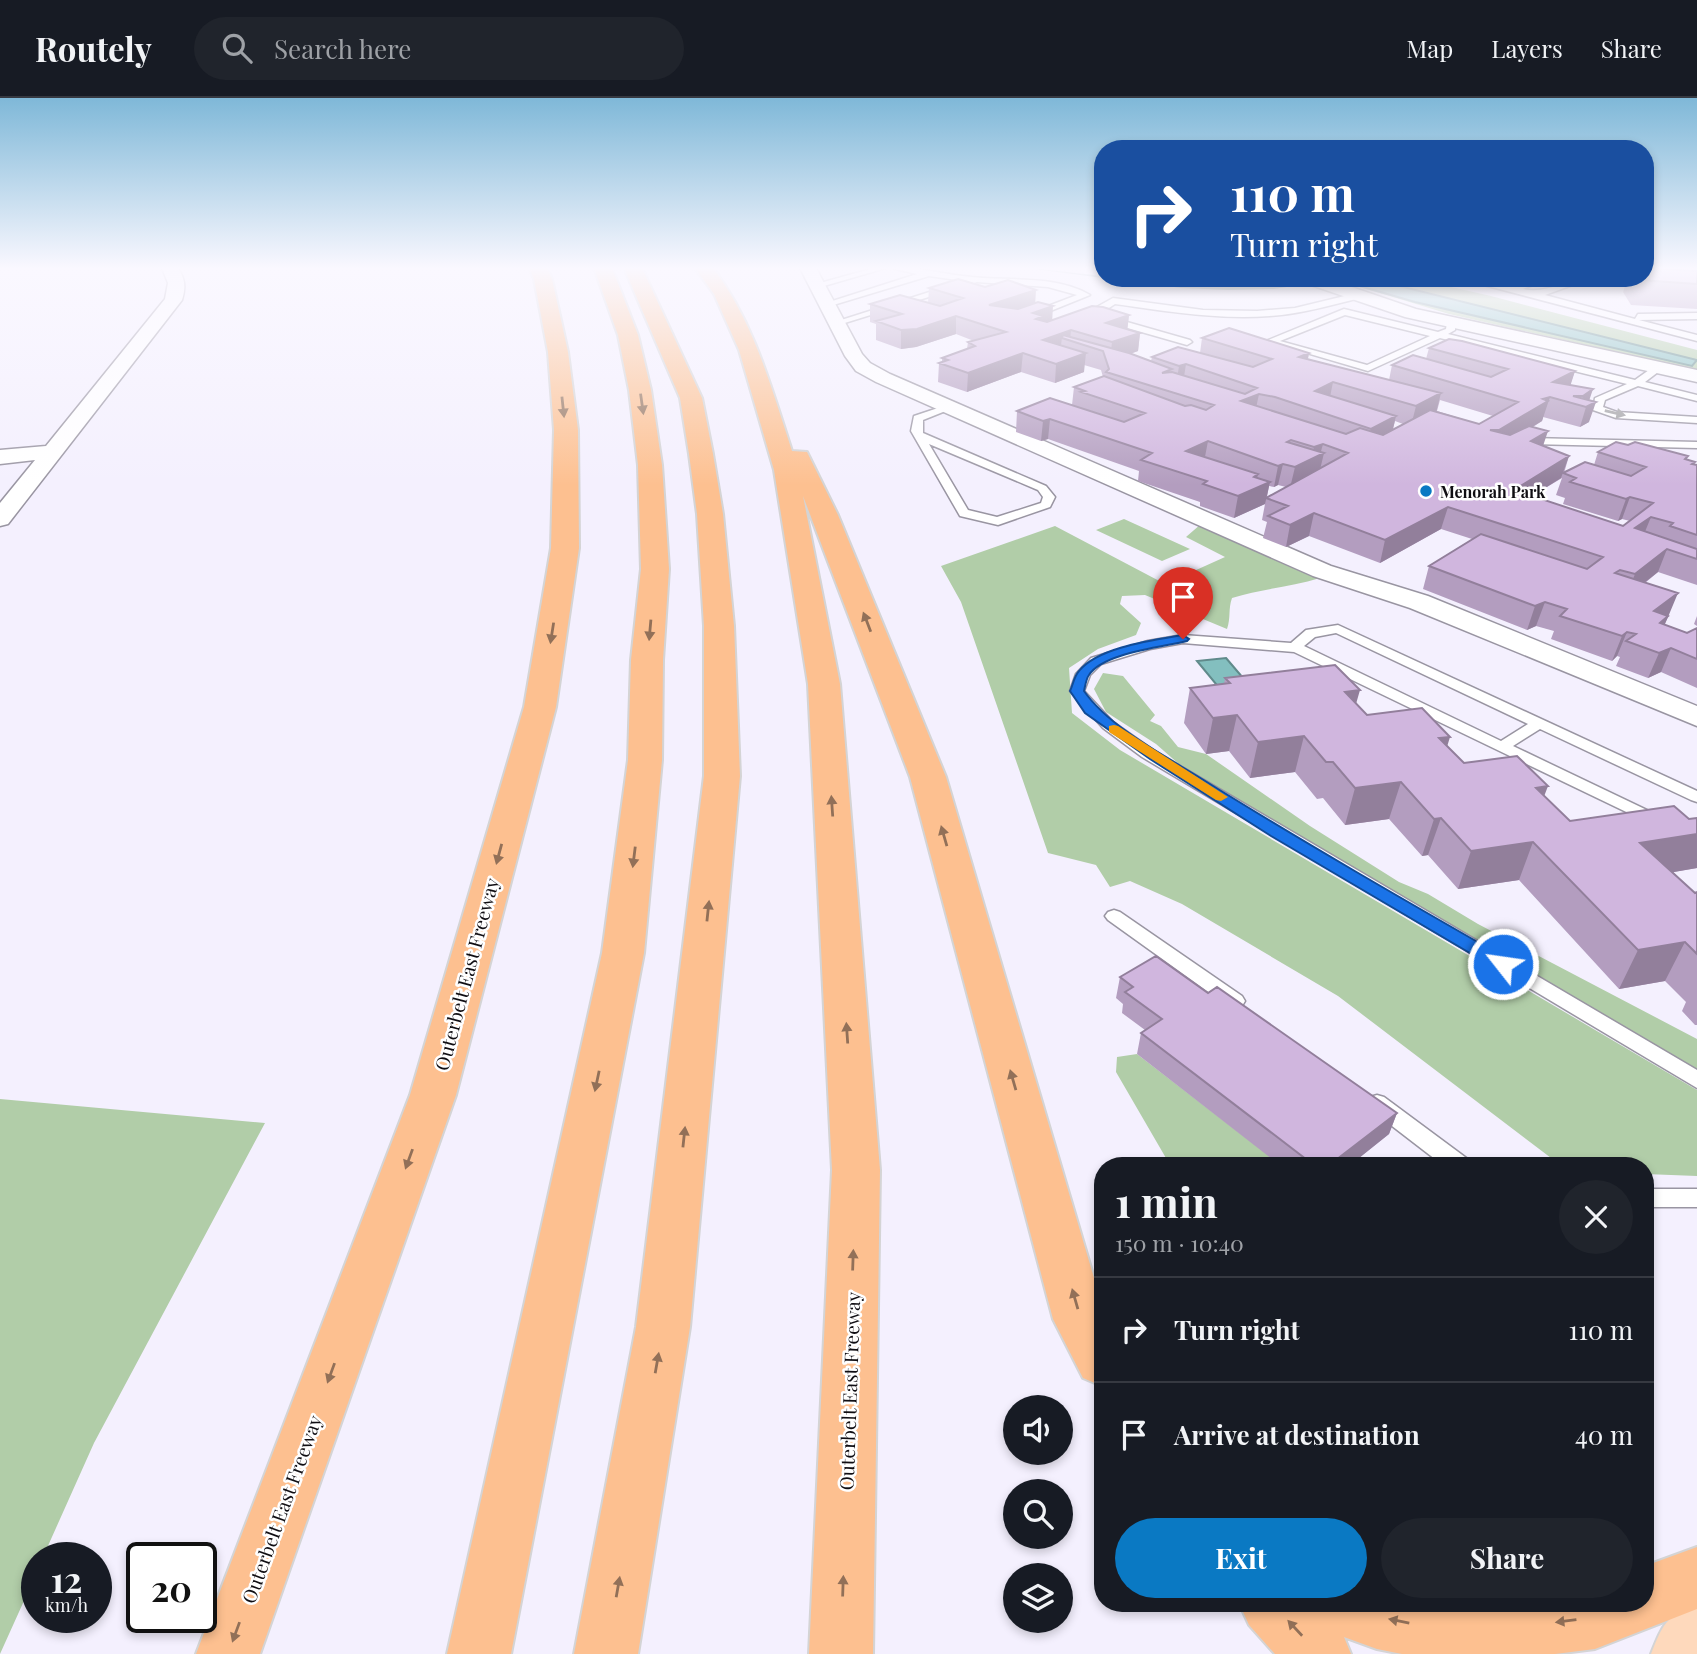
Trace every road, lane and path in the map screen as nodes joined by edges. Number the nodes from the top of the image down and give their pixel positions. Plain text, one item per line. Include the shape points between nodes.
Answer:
1 (140, 341) edge
2 (556, 341) edge
3 (629, 341) edge
4 (665, 341) edge
5 (745, 341) edge
6 (847, 341) edge
7 (1272, 341) edge
8 (1422, 341) edge
9 (1512, 341) edge
10 (749, 350) junction
11 (1649, 374) junction
12 (1697, 376) edge
13 (1697, 383) edge
14 (1697, 398) edge
15 (948, 408) junction
16 (1697, 420) edge
17 (918, 435) junction
18 (1620, 443) junction
19 (1697, 445) edge
20 (1508, 450) edge
21 (51, 453) junction
22 (1558, 454) edge
23 (0, 457) edge
24 (0, 519) edge
25 (1297, 648) junction
26 (1697, 717) edge
27 (1539, 723) junction
28 (1502, 747) junction
29 (1697, 797) edge
30 (1697, 841) edge
31 (1114, 916) dead end
32 (1257, 1016) edge
33 (1697, 1080) edge
34 (1365, 1093) edge
35 (1449, 1157) edge
36 (1654, 1198) edge
37 (1697, 1198) edge
38 (1094, 1346) edge
39 (1697, 1578) edge
40 (1654, 1595) edge
41 (1279, 1612) edge
42 (1363, 1612) edge
43 (1608, 1612) edge
44 (1697, 1636) edge
45 (228, 1654) edge
46 (479, 1654) edge
47 (606, 1654) edge
48 (841, 1654) edge
49 (1319, 1654) edge
50 (1683, 1654) edge

1 - 21 street
2 -> 45 highway, Outerbelt East Freeway via 566,430 565,548 540,707 433,1095
3 -> 46 highway via 650,465 655,569 645,760 623,953
47 -> 4 highway via 663,1327 722,776 719,626 710,514 691,398
5 - 10 highway, Outerbelt East Freeway
6 - 15 street via 863,367
7 - 8 lane via 1368,368
9 - 11 street
38 -> 10 highway via 1080,1319 928,777 825,515
48 -> 10 highway, Outerbelt East Freeway via 856,1170 824,684 786,470
11 - 12 street
11 - 13 street
11 - 14 lane
11 -> 16 lane via 1600,398 1597,408 1616,415
15 - 17 lane via 918,418
15 - 26 street via 1322,571 1419,602
17 - 17 lane via 964,513 998,521 1046,505 1049,497 1042,488
18 - 19 lane
18 - 20 lane via 1531,441
18 - 22 lane
21 - 23 street
21 - 24 street
25 - 27 lane via 1297,642 1311,633 1338,629
25 - 28 lane
25 - 33 lane via 1183,639 1147,645 1096,661 1083,674 1077,691 1090,710 1115,730 1277,832
27 - 28 lane
27 - 29 lane
28 - 30 lane
31 - 32 lane
34 - 35 lane
36 - 37 lane
39 - 40 highway
49 -> 41 highway
43 -> 42 highway via 1461,1634
44 - 50 main road

